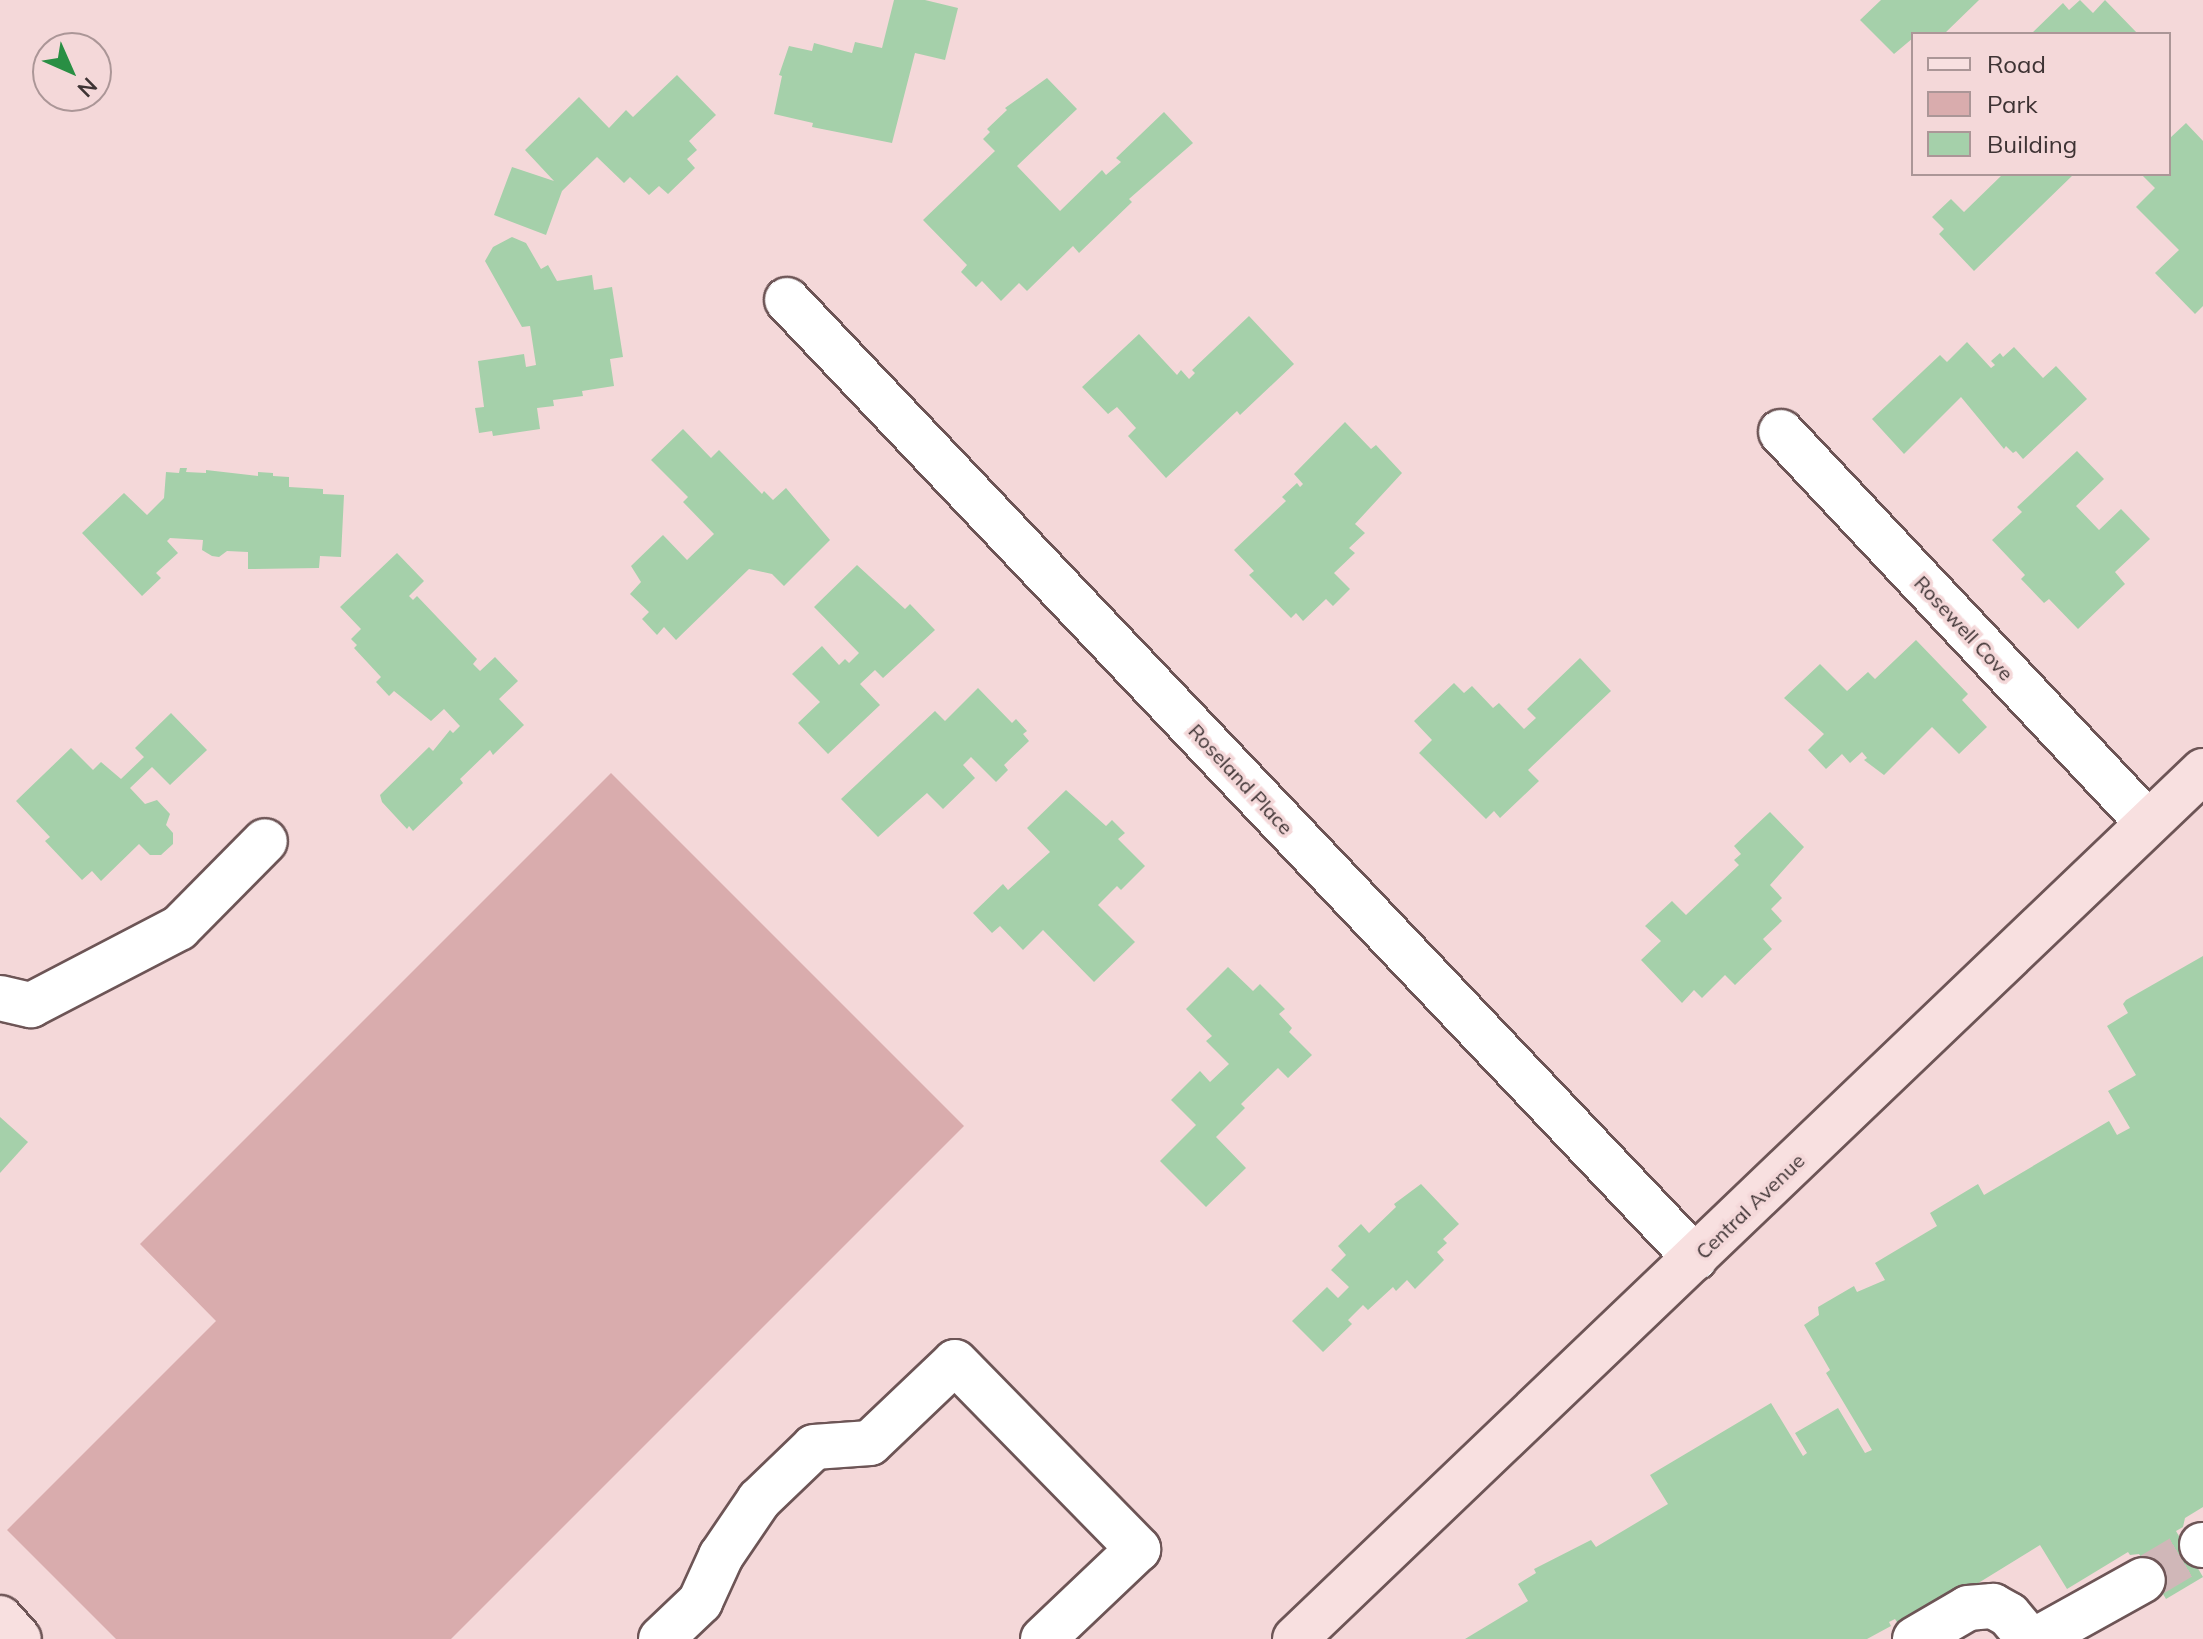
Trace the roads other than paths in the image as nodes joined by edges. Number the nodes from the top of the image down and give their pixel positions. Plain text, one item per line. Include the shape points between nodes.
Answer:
1 (787, 300) dead end
2 (1781, 432) dead end
3 (2203, 771) edge
4 (2148, 823) junction
5 (265, 841) dead end
6 (0, 998) edge
7 (1695, 1258) junction
8 (2143, 1580) tunnel mouth
9 (0, 1618) edge
10 (1049, 1637) edge
11 (19, 1639) edge
12 (661, 1639) edge
13 (1295, 1639) edge
14 (1915, 1639) edge
15 (2029, 1639) edge
16 (2037, 1639) edge

1 - 7 street, Roseland Place
2 - 4 street, Rosewell Cove
3 - 4 main road, Central Avenue
4 - 7 main road, Central Avenue
5 - 6 street via 179,928 31,1005
7 - 13 main road, Central Avenue
8 - 16 street
9 - 11 main road
10 - 12 street via 1138,1549 955,1362 870,1443 814,1447 759,1500 721,1556 700,1602
14 - 15 street via 1968,1608 1993,1606 2009,1615

